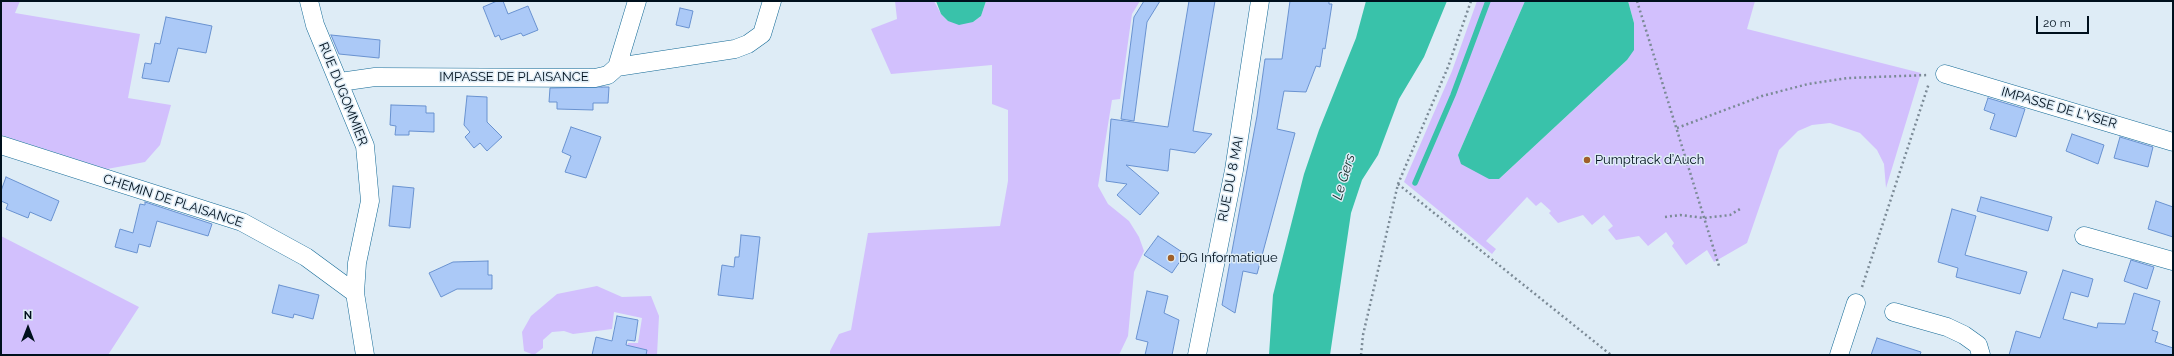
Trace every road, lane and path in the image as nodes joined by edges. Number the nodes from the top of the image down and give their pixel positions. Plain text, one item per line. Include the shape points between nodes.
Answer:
1 (309, 1) edge
2 (636, 1) edge
3 (772, 1) edge
4 (1260, 1) edge
5 (1472, 1) edge
6 (1637, 1) edge
7 (617, 67) junction
8 (1945, 74) dead end
9 (340, 82) junction
10 (1677, 128) junction
11 (2173, 142) edge
12 (1, 145) edge
13 (1398, 184) junction
14 (1740, 209) dead end
15 (1665, 217) dead end
16 (1704, 218) junction
17 (2084, 236) dead end
18 (2173, 261) edge
19 (1719, 266) dead end
20 (355, 293) junction
21 (1856, 303) joint
22 (1894, 312) dead end
23 (365, 355) edge
24 (1197, 355) edge
25 (1361, 355) edge
26 (1612, 355) edge
27 (1839, 355) edge
28 (1981, 355) edge

1 - 9 street, RUE DUGOMMIER via 315,25
2 - 7 street
3 - 7 street via 762,34 748,44 735,49
4 - 24 street, RUE DU 8 MAI via 1234,170
5 - 13 path via 1448,67
6 - 10 path
7 - 9 street, IMPASSE DE PLAISANCE via 608,75 595,78 374,77
8 - 11 street, IMPASSE DE L'YSER
9 - 20 street, RUE DUGOMMIER via 365,146 369,176 370,201 357,263
10 - 16 path
10 - 21 path via 1762,96 1808,84 1848,78 1932,74
12 - 20 street, CHEMIN DE PLAISANCE via 242,222 306,257
13 - 25 path via 1363,335
13 - 26 path
14 - 16 path via 1730,215
15 - 16 path via 1680,215
16 - 19 path
17 - 18 street
20 - 23 street, RUE DUGOMMIER
21 - 27 street
22 - 28 street via 1947,327 1964,335 1978,346

